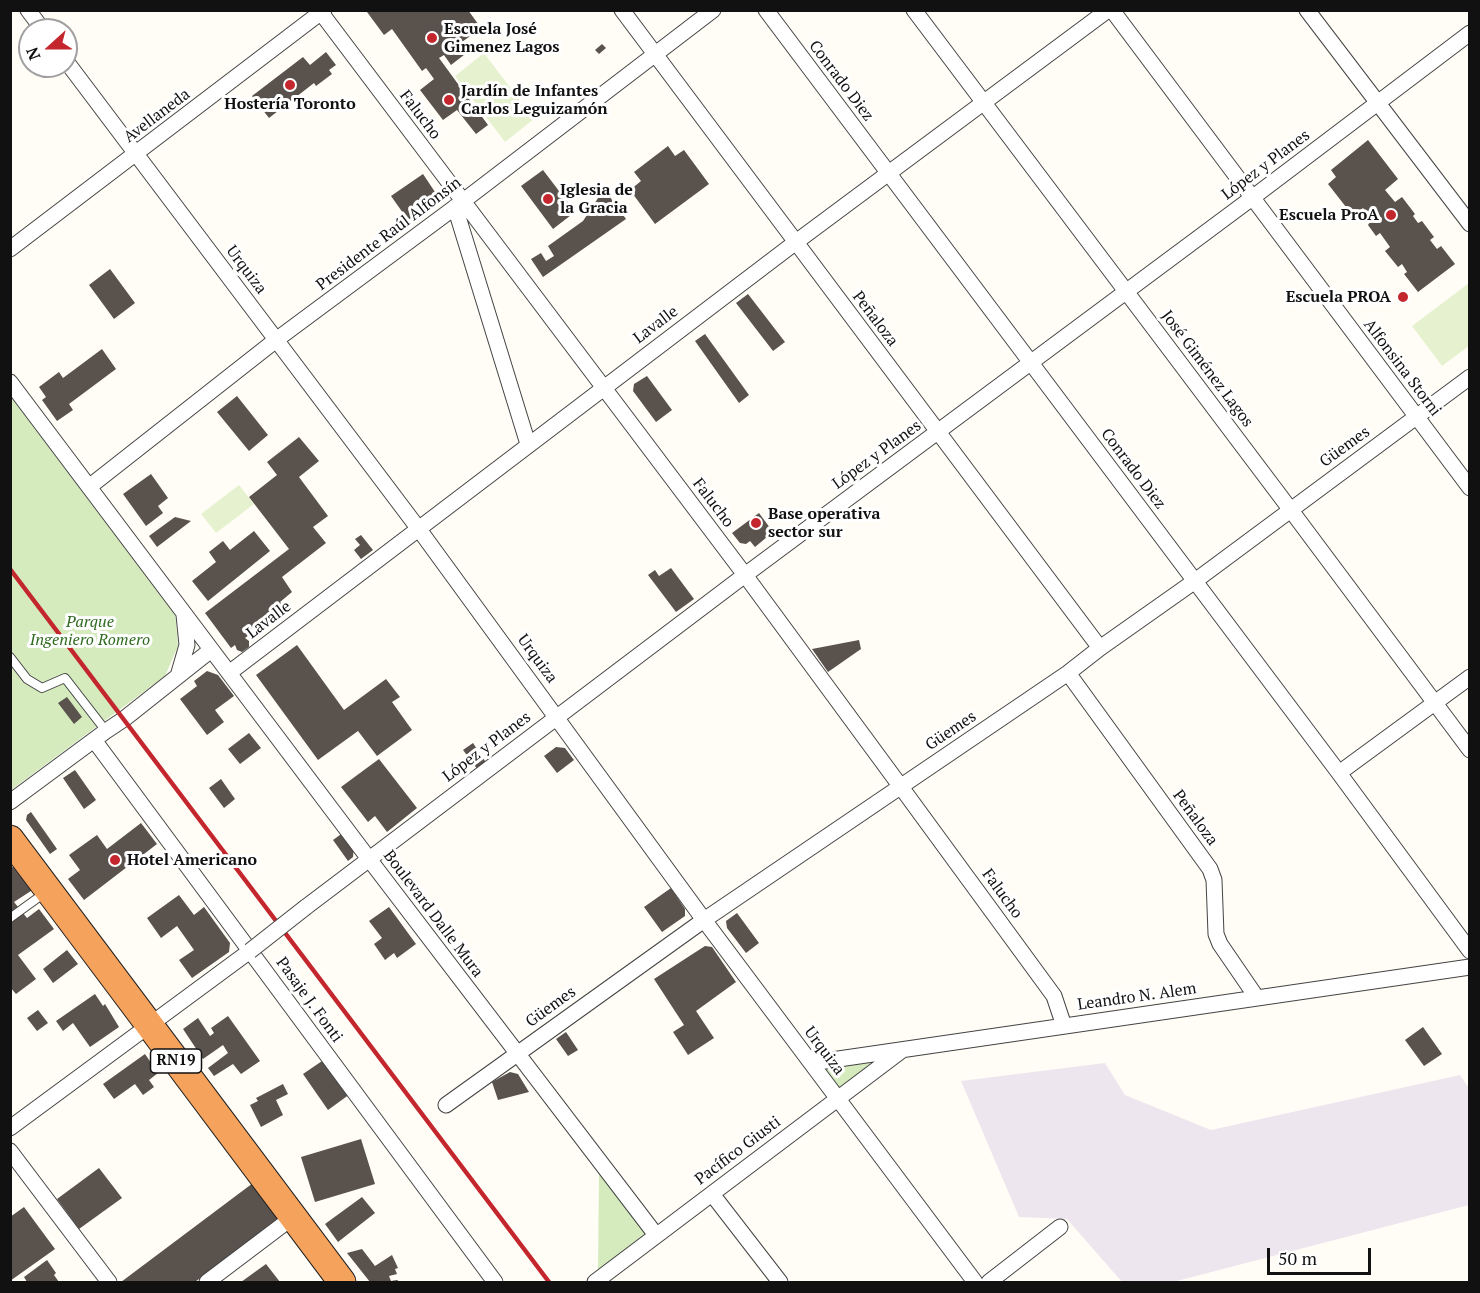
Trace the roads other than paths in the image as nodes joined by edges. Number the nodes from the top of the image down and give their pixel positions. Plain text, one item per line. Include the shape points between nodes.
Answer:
1 (622, 10) edge
2 (713, 10) edge
3 (766, 10) edge
4 (914, 10) edge
5 (1110, 10) edge
6 (1307, 10) edge
7 (322, 11) edge
8 (1470, 33) edge
9 (655, 55) junction
10 (78, 77) edge
11 (984, 103) junction
12 (1377, 105) junction
13 (136, 154) junction
14 (888, 174) junction
15 (1252, 198) junction
16 (458, 205) junction
17 (1470, 224) edge
18 (796, 242) junction
19 (10, 249) edge
20 (1126, 292) junction
21 (276, 340) junction
22 (1030, 364) junction
23 (1470, 377) edge
24 (10, 382) edge
25 (603, 388) junction
26 (1417, 417) junction
27 (938, 433) junction
28 (528, 444) junction
29 (89, 487) junction
30 (1470, 488) edge
31 (1290, 509) junction
32 (418, 528) junction
33 (745, 575) junction
34 (1195, 581) junction
35 (183, 612) junction
36 (1100, 648) junction
37 (211, 650) junction
38 (10, 657) edge
39 (229, 673) junction
40 (1068, 673) junction
41 (178, 676) junction
42 (1470, 677) edge
43 (1434, 703) junction
44 (557, 717) junction
45 (100, 735) junction
46 (1470, 750) edge
47 (1339, 773) junction
48 (901, 787) junction
49 (10, 802) edge
50 (11, 839) edge
51 (369, 859) junction
52 (49, 890) junction
53 (10, 918) edge
54 (704, 920) junction
55 (250, 951) junction
56 (1470, 951) edge
57 (1470, 966) edge
58 (1257, 998) junction
59 (150, 1026) junction
60 (1064, 1026) junction
61 (903, 1049) junction
62 (517, 1054) junction
63 (810, 1063) junction
64 (837, 1098) junction
65 (446, 1105) dead end
66 (10, 1128) edge
67 (10, 1151) edge
68 (712, 1194) junction
69 (293, 1217) junction
70 (1060, 1227) dead end
71 (656, 1235) junction
72 (109, 1282) edge
73 (207, 1282) edge
74 (342, 1282) edge
75 (495, 1282) edge
76 (596, 1282) edge
77 (780, 1282) edge
78 (975, 1282) edge
79 (989, 1282) edge

1 - 9 street, Peñaloza
2 - 9 street, Presidente Raúl Alfonsín
3 - 14 street, Conrado Diez
4 - 11 street, José Giménez Lagos
5 - 11 street, Lavalle
5 - 15 street, Alfonsina Storni
6 - 12 street
7 - 13 street, Avellaneda
7 - 16 street, Falucho
8 - 12 street, López y Planes
9 - 16 street, Presidente Raúl Alfonsín
9 - 18 street, Peñaloza
10 - 13 street, Urquiza
11 - 14 street, Lavalle
11 - 20 street, José Giménez Lagos
12 - 15 street, López y Planes
12 - 17 street
13 - 19 street, Avellaneda
13 - 21 street, Urquiza
14 - 18 street, Lavalle
14 - 22 street, Conrado Diez
15 - 20 street, López y Planes
15 - 26 street, Alfonsina Storni
16 - 21 street, Presidente Raúl Alfonsín
16 - 25 street, Falucho
16 - 28 street
18 - 25 street, Lavalle
18 - 27 street, Peñaloza
20 - 22 street, López y Planes
20 - 31 street, José Giménez Lagos
21 - 29 street, Presidente Raúl Alfonsín
21 - 32 street, Urquiza
22 - 27 street, López y Planes
22 - 34 street, Conrado Diez
23 - 26 street, Güemes
24 - 29 street, Boulevard Dalle Mura
25 - 28 street, Lavalle
25 - 33 street, Falucho
26 - 30 street, Alfonsina Storni
26 - 31 street, Güemes
27 - 33 street, López y Planes
27 - 36 street, Peñaloza
28 - 32 street, Lavalle
29 - 35 street, Boulevard Dalle Mura
31 - 34 street, Güemes
31 - 43 street, José Giménez Lagos
32 - 39 street, Lavalle
32 - 44 street, Urquiza
33 - 44 street, López y Planes
33 - 48 street, Falucho
34 - 36 street, Güemes
34 - 47 street, Conrado Diez
35 - 37 street, Boulevard Dalle Mura
35 - 41 street via 187,645
36 - 40 street, Güemes
37 - 39 street, Boulevard Dalle Mura
37 - 41 street
38 - 45 lane via 27,679 42,688 65,678
39 - 51 street, Boulevard Dalle Mura
40 - 48 street, Güemes
40 - 58 street, Peñaloza via 1210,869 1216,934
41 - 45 street
42 - 43 street
43 - 46 street, José Giménez Lagos
43 - 47 street
44 - 51 street, López y Planes
44 - 54 street, Urquiza
45 - 49 street
45 - 55 street, Pasaje J. Fonti
47 - 56 street, Conrado Diez
48 - 54 street, Güemes
48 - 60 street, Falucho via 1054,996
50 - 52 highway, RN19
51 - 55 street, López y Planes, bridge
51 - 62 street, Boulevard Dalle Mura
52 - 53 lane
52 - 59 highway, RN19
54 - 62 street, Güemes
54 - 63 street, Urquiza
55 - 59 street
55 - 75 street, Pasaje J. Fonti
57 - 58 street, Leandro N. Alem
58 - 60 street, Leandro N. Alem
59 - 66 street
59 - 69 highway, RN19
60 - 61 street, Leandro N. Alem
61 - 63 street, Leandro N. Alem
61 - 64 street, Pacífico Giusti
62 - 65 street, Güemes
62 - 71 street, Boulevard Dalle Mura
63 - 64 street, Urquiza
64 - 68 street, Pacífico Giusti
64 - 78 street, Urquiza
67 - 72 street
68 - 71 street, Pacífico Giusti
68 - 77 street
69 - 73 street
69 - 74 highway, RN19
70 - 79 street
71 - 76 street, Pacífico Giusti

